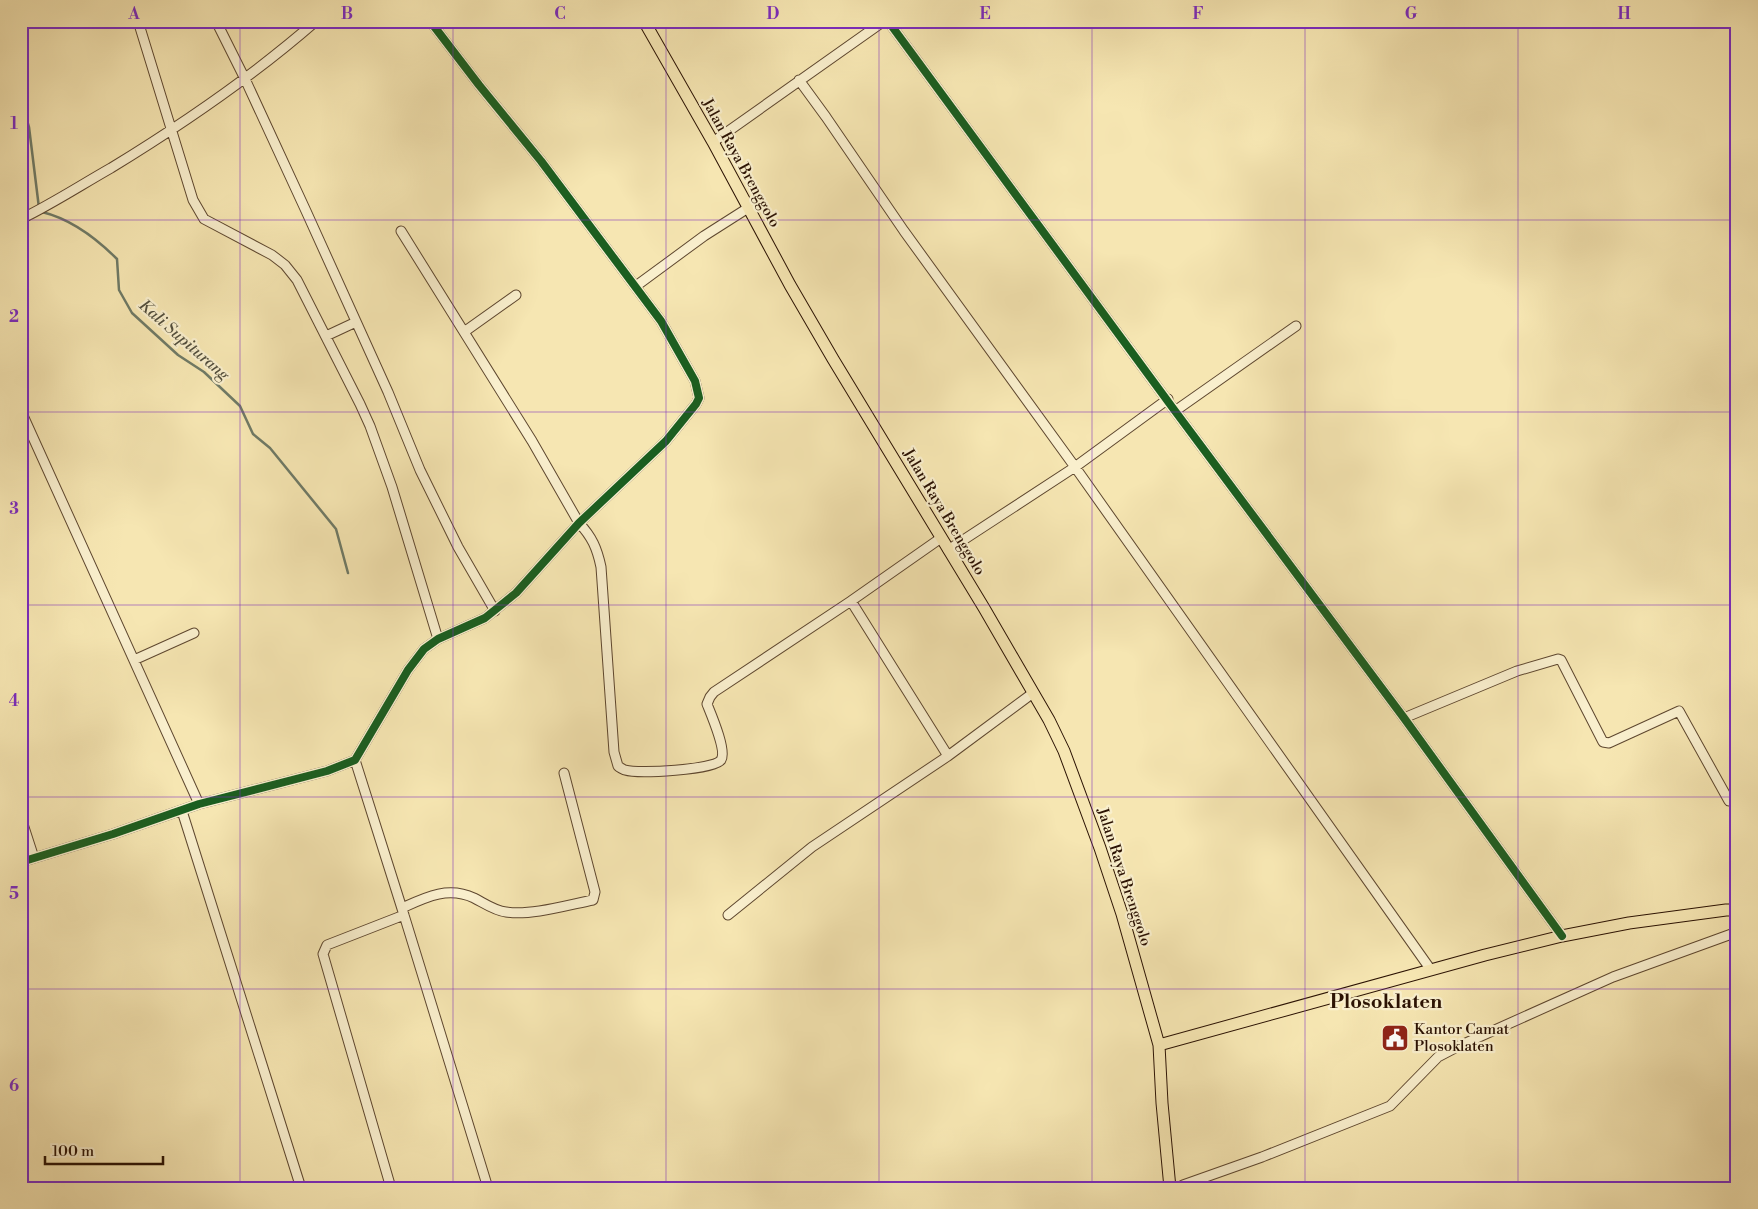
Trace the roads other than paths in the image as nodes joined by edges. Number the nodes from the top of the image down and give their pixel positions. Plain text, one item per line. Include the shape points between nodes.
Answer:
1 (138, 21) edge
2 (216, 21) edge
3 (316, 21) edge
4 (430, 21) edge
5 (644, 21) edge
6 (884, 21) edge
7 (888, 21) edge
8 (245, 79) junction
9 (799, 80) junction
10 (172, 130) junction
11 (713, 142) junction
12 (748, 208) junction
13 (21, 219) edge
14 (402, 231) dead end
15 (636, 286) junction
16 (516, 295) dead end
17 (356, 322) junction
18 (1296, 326) dead end
19 (464, 332) junction
20 (326, 336) junction
21 (1168, 399) junction
22 (1175, 411) junction
23 (21, 412) edge
24 (1075, 466) junction
25 (579, 523) junction
26 (941, 538) junction
27 (948, 550) junction
28 (851, 601) junction
29 (495, 611) junction
30 (194, 633) dead end
31 (438, 639) junction
32 (134, 660) junction
33 (1033, 693) junction
34 (1404, 718) junction
35 (948, 756) junction
36 (355, 760) junction
37 (564, 773) dead end
38 (1737, 800) edge
39 (199, 804) junction
40 (182, 811) junction
41 (21, 818) edge
42 (34, 858) junction
43 (21, 862) edge
44 (1737, 910) edge
45 (403, 912) junction
46 (728, 915) dead end
47 (1737, 932) edge
48 (1562, 936) junction
49 (1431, 970) junction
50 (1159, 1045) junction
51 (301, 1188) edge
52 (391, 1188) edge
53 (488, 1188) edge
54 (1170, 1188) edge
55 (1178, 1188) edge

1 - 10 street
2 - 8 street
3 - 8 street
4 - 15 street
5 - 11 main road, Jalan Raya Brenggolo
6 - 9 street
7 - 21 street
8 - 10 street
8 - 17 street
9 - 11 street
9 - 24 street
10 - 13 street
10 - 20 street via 193,200 204,219 272,255 285,266 297,280
11 - 12 main road, Jalan Raya Brenggolo
12 - 15 street
12 - 26 main road, Jalan Raya Brenggolo via 833,359
14 - 19 street
15 - 25 street via 661,321 695,381 699,398 666,441
16 - 19 street
17 - 20 street
17 - 29 street via 420,470 458,547
18 - 22 street
19 - 25 street
20 - 31 street via 370,426
21 - 22 street
21 - 24 street
22 - 34 street
23 - 32 street
24 - 27 street
24 - 49 street
25 - 28 street via 598,550 614,752 618,766 625,770 676,770 719,762 722,748 707,704 714,692
25 - 29 street via 516,593
26 - 27 main road, Jalan Raya Brenggolo
26 - 28 street
27 - 33 main road, Jalan Raya Brenggolo
28 - 35 street
29 - 31 street
30 - 32 street
31 - 36 street via 424,649 408,670
32 - 39 street
33 - 35 street
33 - 50 main road, Jalan Raya Brenggolo via 1064,751 1100,848
34 - 38 street via 1517,671 1558,658 1603,742 1609,743 1679,711 1729,801
34 - 48 street
35 - 46 street via 812,847
36 - 39 street via 327,771
36 - 45 street
37 - 45 street via 595,892 593,900 520,914 503,912 467,895 452,892 428,896
39 - 40 street
40 - 42 street
40 - 51 street
41 - 42 street
42 - 43 street
44 - 48 main road via 1629,923
45 - 52 street via 327,945 323,954
45 - 53 street
47 - 55 street via 1613,977 1459,1046 1438,1058 1390,1106
48 - 49 main road
49 - 50 main road
50 - 54 main road, Jalan Raya Brenggolo

